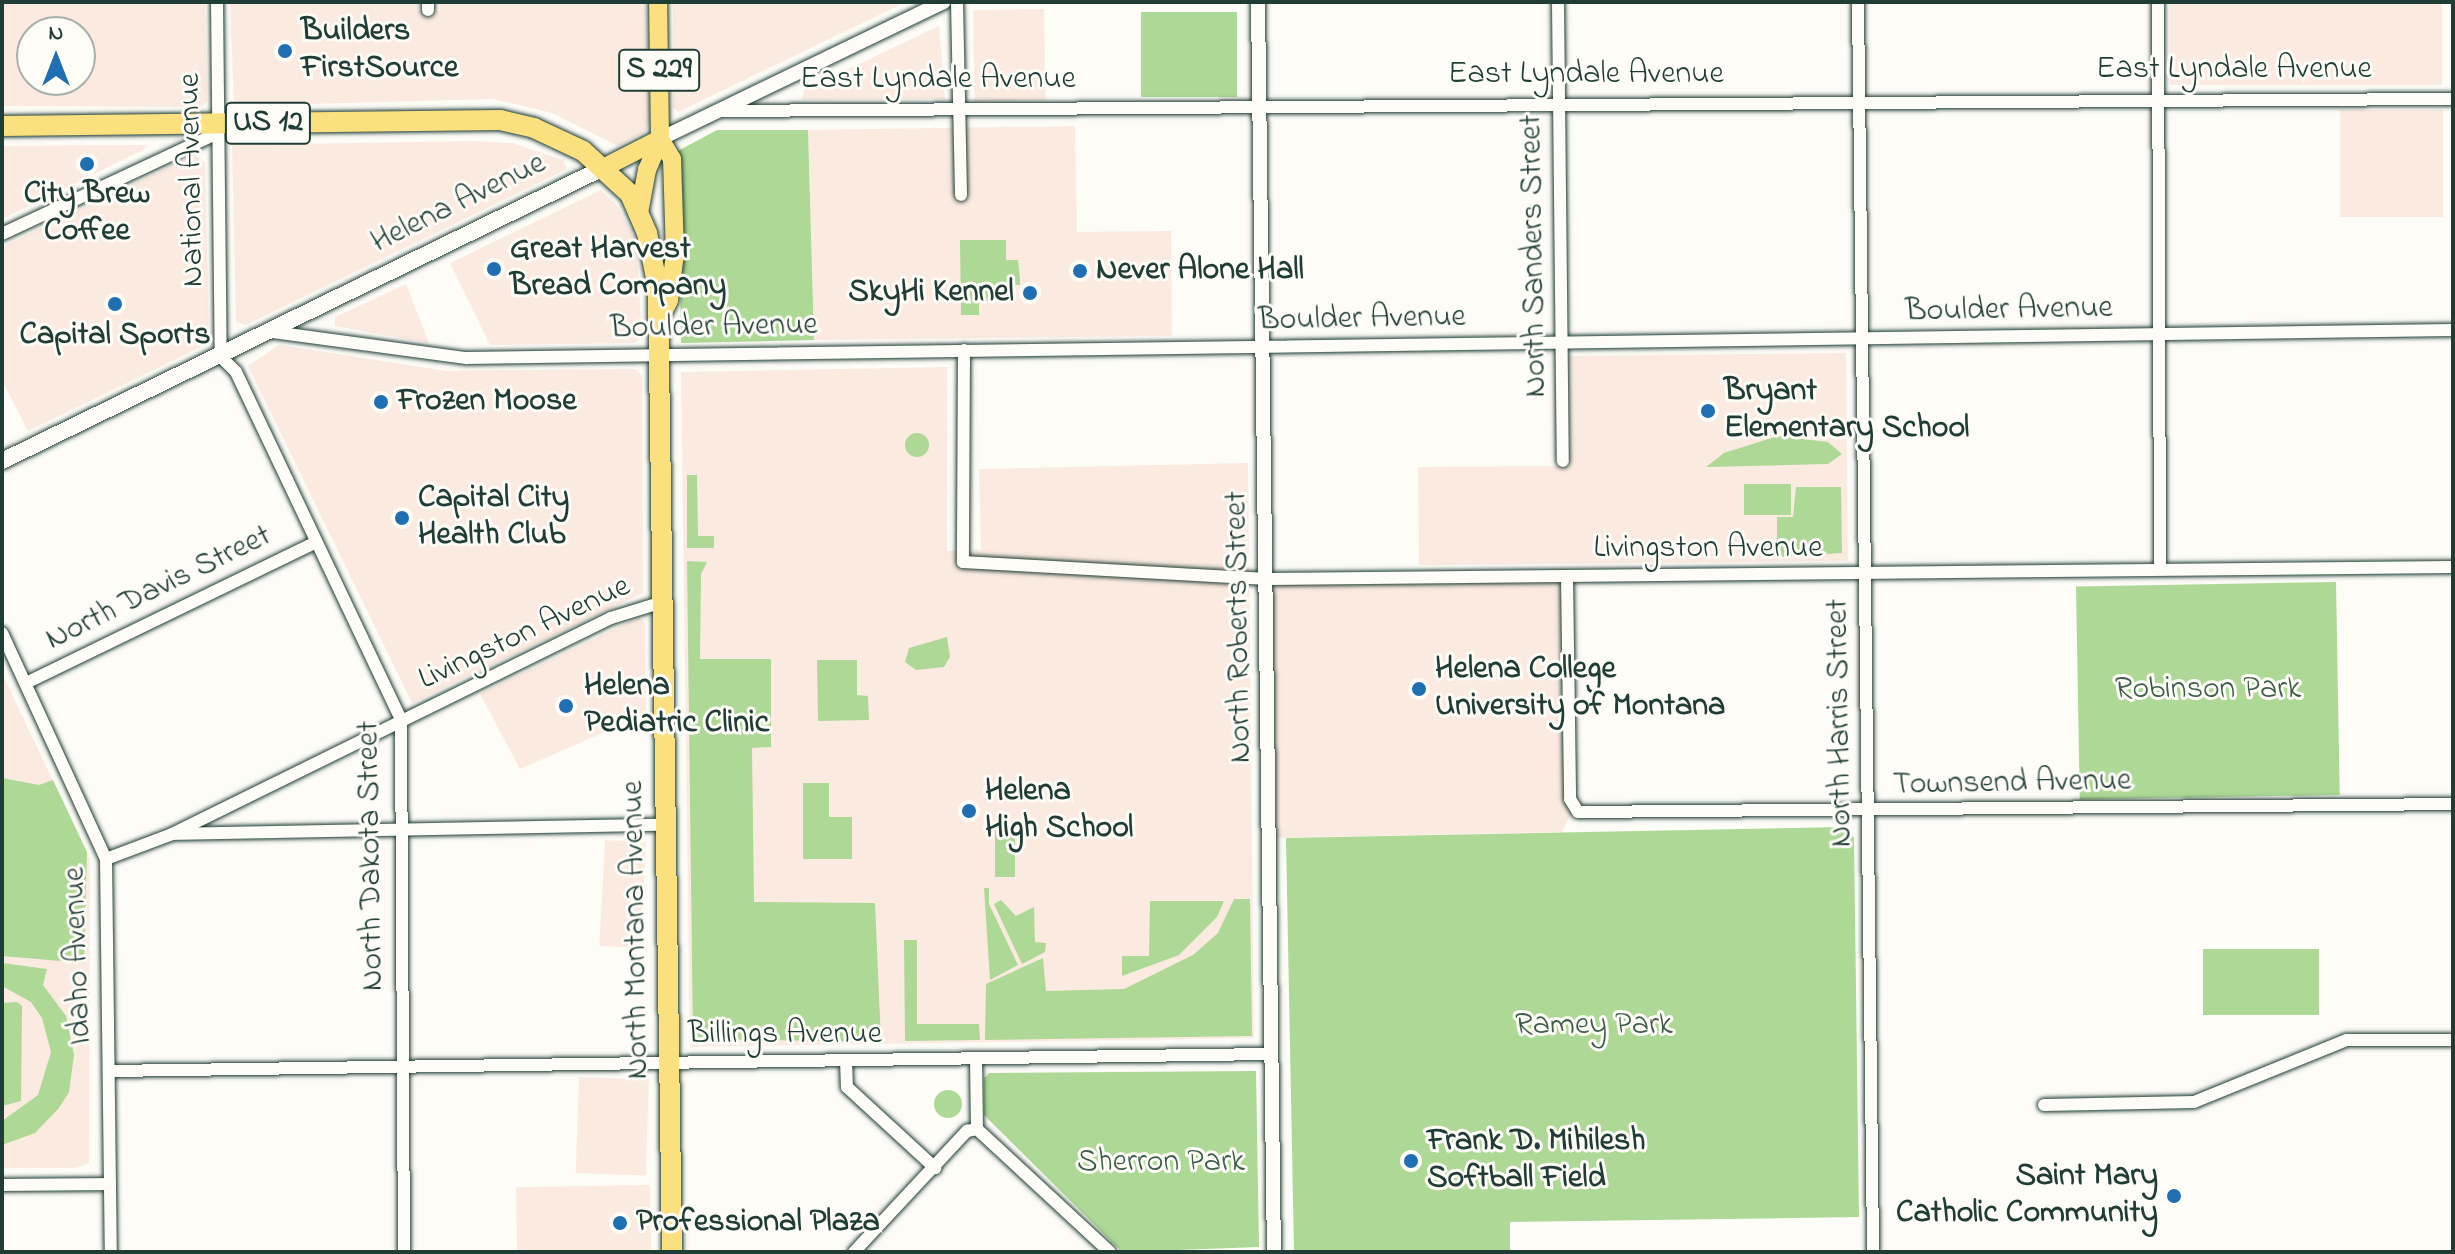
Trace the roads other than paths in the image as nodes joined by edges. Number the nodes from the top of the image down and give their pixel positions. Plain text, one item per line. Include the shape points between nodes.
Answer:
1 (217, 2) edge
2 (658, 2) edge
3 (944, 2) edge
4 (957, 2) edge
5 (1258, 2) edge
6 (1558, 2) edge
7 (1858, 2) edge
8 (2158, 2) edge
9 (2453, 99) edge
10 (2159, 101) junction
11 (1859, 103) junction
12 (1559, 105) junction
13 (1260, 107) junction
14 (959, 110) junction
15 (720, 111) junction
16 (2, 126) edge
17 (218, 129) junction
18 (660, 139) junction
19 (605, 167) junction
20 (961, 195) dead end
21 (639, 213) junction
22 (2, 234) edge
23 (659, 320) junction
24 (2453, 330) edge
25 (273, 332) junction
26 (2159, 335) junction
27 (1863, 339) junction
28 (1562, 344) junction
29 (1262, 348) junction
30 (964, 350) junction
31 (660, 355) junction
32 (221, 357) junction
33 (2, 461) edge
34 (1563, 461) dead end
35 (316, 542) junction
36 (2453, 567) edge
37 (2160, 568) junction
38 (1865, 573) junction
39 (1567, 576) junction
40 (1268, 579) junction
41 (663, 602) junction
42 (2, 633) edge
43 (26, 683) junction
44 (401, 720) junction
45 (2453, 804) edge
46 (1867, 811) junction
47 (665, 825) junction
48 (398, 833) junction
49 (172, 834) junction
50 (106, 859) junction
51 (2453, 1040) edge
52 (1271, 1054) junction
53 (976, 1059) junction
54 (846, 1060) junction
55 (669, 1062) junction
56 (402, 1066) junction
57 (109, 1071) junction
58 (2044, 1105) dead end
59 (977, 1129) junction
60 (935, 1168) junction
61 (110, 1184) junction
62 (2, 1185) edge
63 (111, 1252) edge
64 (404, 1252) edge
65 (672, 1252) edge
66 (854, 1252) edge
67 (1110, 1252) edge
68 (1274, 1252) edge
69 (1873, 1252) edge

1 - 17 street, National Avenue
2 - 18 main road, North Montana Avenue / S 229
3 - 15 street, Helena Avenue
4 - 14 street
5 - 13 street, North Roberts Street
6 - 12 street, North Sanders Street
7 - 11 street, North Harris Street
8 - 10 street
9 - 10 street, East Lyndale Avenue
10 - 11 street, East Lyndale Avenue
10 - 26 street
11 - 12 street, East Lyndale Avenue
11 - 27 street, North Harris Street
12 - 13 street, East Lyndale Avenue
12 - 28 street, North Sanders Street
13 - 14 street, East Lyndale Avenue
13 - 29 street, North Roberts Street
14 - 15 street, East Lyndale Avenue
14 - 20 street
15 - 18 street, Helena Avenue
16 - 17 highway, US 12
17 - 19 highway, US 12 via 500,120 556,137
17 - 22 street
17 - 32 street, National Avenue
18 - 19 main road, Helena Avenue
18 - 21 main road, North Montana Avenue via 647,170
18 - 23 main road, North Montana Avenue / S 229 via 672,159 675,254 669,300
19 - 21 highway, North Montana Avenue / US 12 via 622,182
19 - 25 main road, Helena Avenue
21 - 23 highway, North Montana Avenue / US 12 via 653,254
23 - 31 highway, North Montana Avenue / US 12
24 - 26 street, Boulder Avenue
25 - 31 street, Boulder Avenue via 466,358
25 - 32 main road, Helena Avenue
26 - 27 street, Boulder Avenue
26 - 37 street
27 - 28 street, Boulder Avenue
27 - 38 street, North Harris Street
28 - 29 street, Boulder Avenue
28 - 34 street, North Sanders Street
29 - 30 street, Boulder Avenue
29 - 40 street, North Roberts Street
30 - 31 street, Boulder Avenue
30 - 40 street, Livingston Avenue via 963,562
31 - 41 highway, North Montana Avenue / US 12
32 - 33 main road, Helena Avenue
32 - 35 street, North Dakota Street via 236,372
35 - 43 street, North Davis Street
35 - 44 street, North Dakota Street
36 - 37 street, Livingston Avenue
37 - 38 street, Livingston Avenue
38 - 39 street, Livingston Avenue
38 - 46 street, North Harris Street
39 - 40 street, Livingston Avenue
39 - 46 street, Townsend Avenue via 1573,810
40 - 52 street, North Roberts Street
41 - 44 street, Livingston Avenue via 611,618
41 - 47 highway, North Montana Avenue / US 12
42 - 43 street, Idaho Avenue
43 - 50 street, Idaho Avenue
44 - 48 street, North Dakota Street
44 - 49 street, Livingston Avenue
45 - 46 street, Townsend Avenue
46 - 69 street, North Harris Street
47 - 48 street
47 - 55 highway, North Montana Avenue / US 12
48 - 49 street
48 - 56 street, North Dakota Street
49 - 50 street, Livingston Avenue
50 - 57 street, Idaho Avenue
51 - 58 street via 2347,1040 2194,1102
52 - 53 street, Billings Avenue
52 - 68 street, North Roberts Street
53 - 54 street, Billings Avenue
53 - 59 street
54 - 55 street, Billings Avenue
54 - 60 street via 847,1087
55 - 56 street, Billings Avenue
55 - 65 highway, North Montana Avenue / US 12
56 - 57 street, Billings Avenue
56 - 64 street, North Dakota Street
57 - 61 street, Idaho Avenue
59 - 60 street via 967,1131
59 - 67 street
60 - 66 street
61 - 62 street
61 - 63 street, Idaho Avenue

